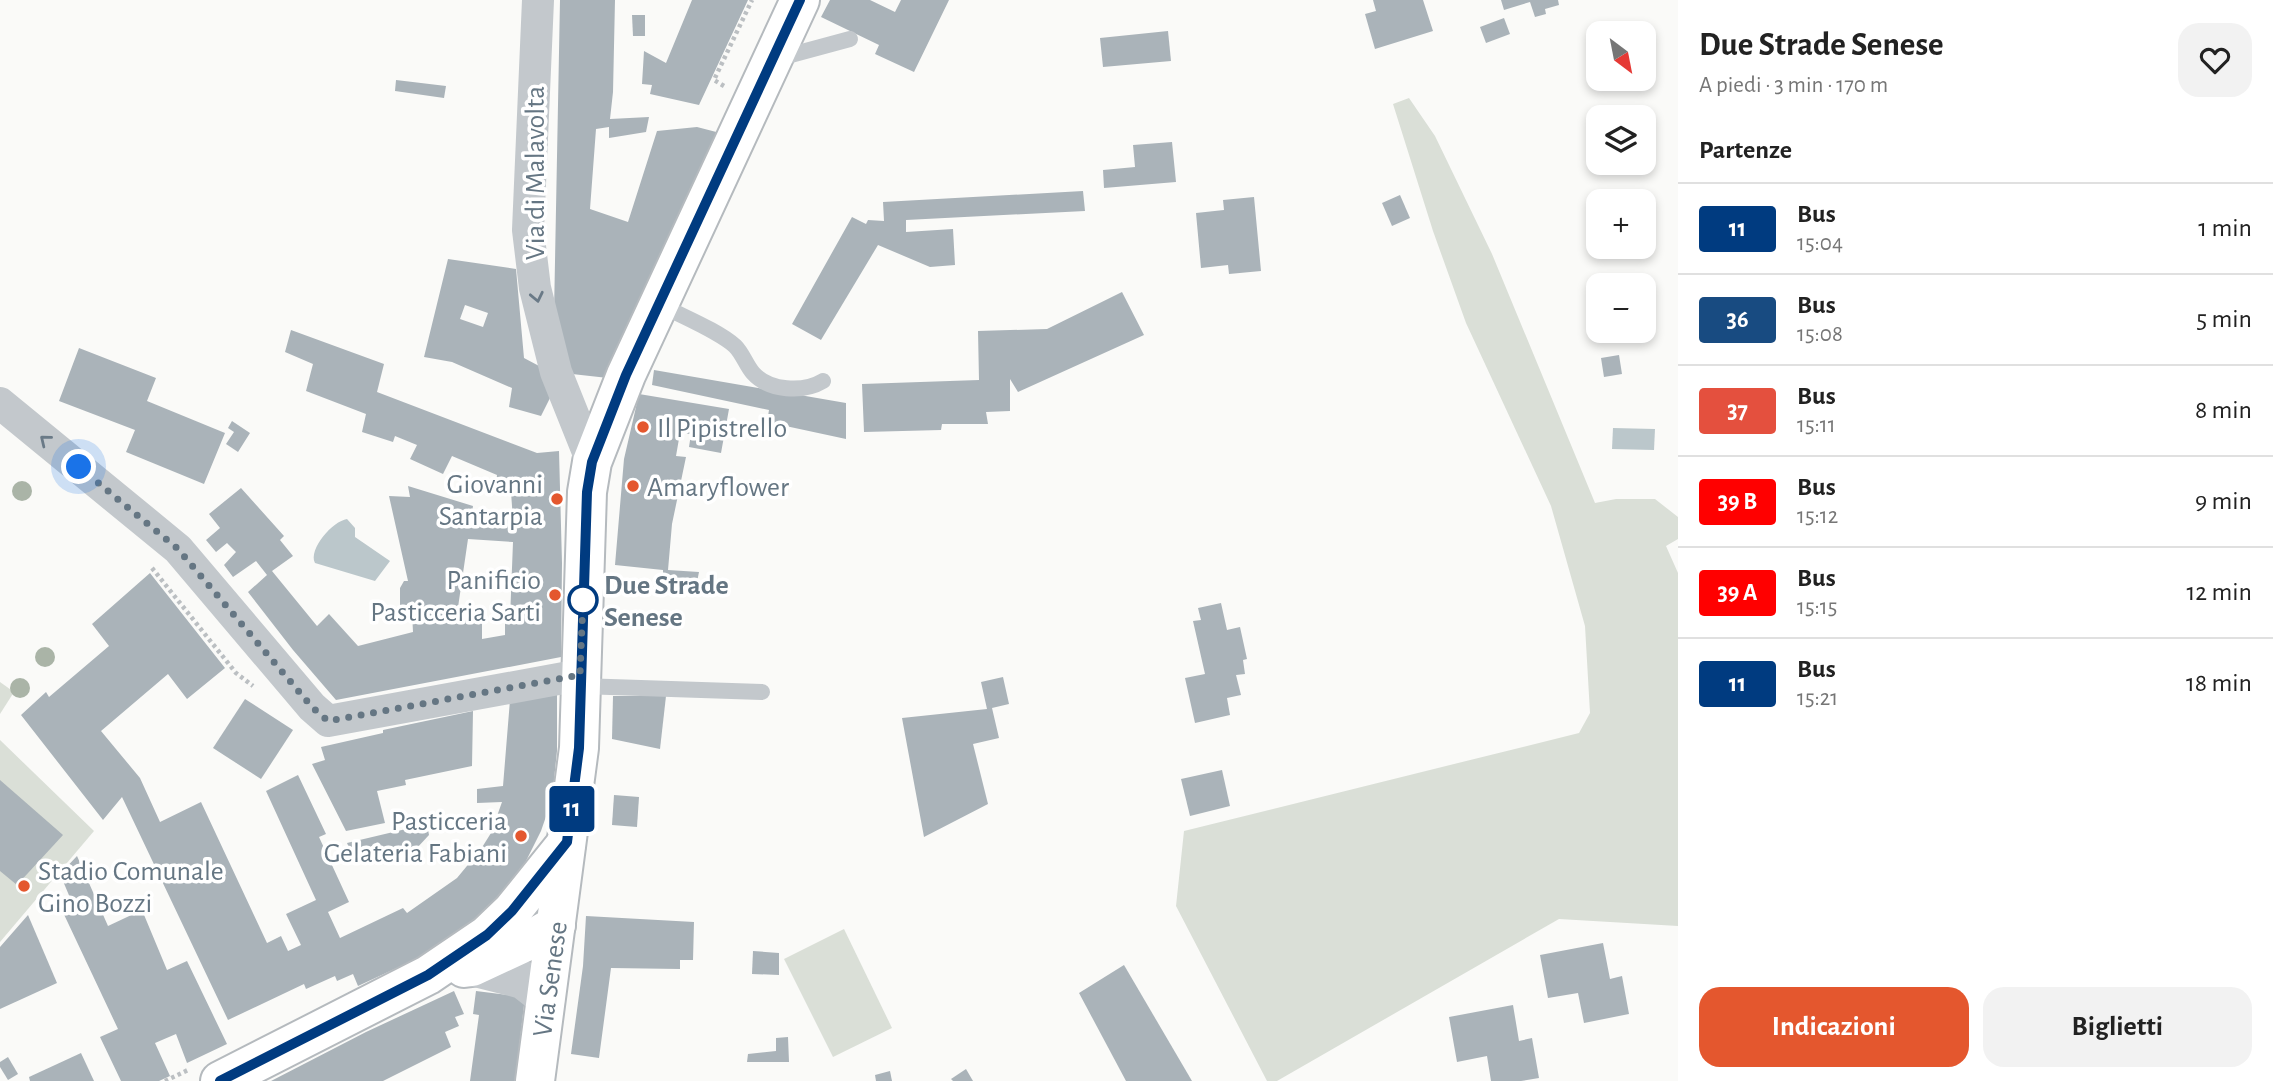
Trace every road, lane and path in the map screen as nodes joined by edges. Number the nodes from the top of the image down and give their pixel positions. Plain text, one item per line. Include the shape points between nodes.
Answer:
1 (538, 0) edge
2 (752, 0) edge
3 (800, 0) edge
4 (850, 39) dead end
5 (771, 61) junction
6 (732, 90) dead end
7 (659, 304) junction
8 (823, 381) dead end
9 (0, 402) edge
10 (592, 462) junction
11 (152, 568) dead end
12 (580, 680) junction
13 (255, 687) dead end
14 (762, 692) dead end
15 (567, 842) junction
16 (556, 925) junction
17 (472, 967) junction
18 (428, 975) junction
19 (546, 998) junction
20 (220, 1081) edge
21 (535, 1081) edge

1 -> 10 street, Via di Malavolta via 529,216 535,288 548,347
2 - 6 path via 714,80
3 - 5 main road, Via Senese
4 - 5 lane
5 - 7 main road, Via Senese
7 - 8 lane via 736,347 761,381 797,388
7 - 10 main road, Via Senese
12 -> 9 street via 328,721 178,549
10 - 12 main road, Via Senese
11 - 13 path via 236,673
12 - 14 lane
12 - 15 main road, Via Senese via 579,748
15 - 16 main road, Via Senese
15 - 18 main road via 487,935
16 - 17 main road
16 - 19 main road, Via Senese
17 - 18 main road
17 - 19 street via 523,980
18 - 20 main road
19 - 21 main road, Via Senese

